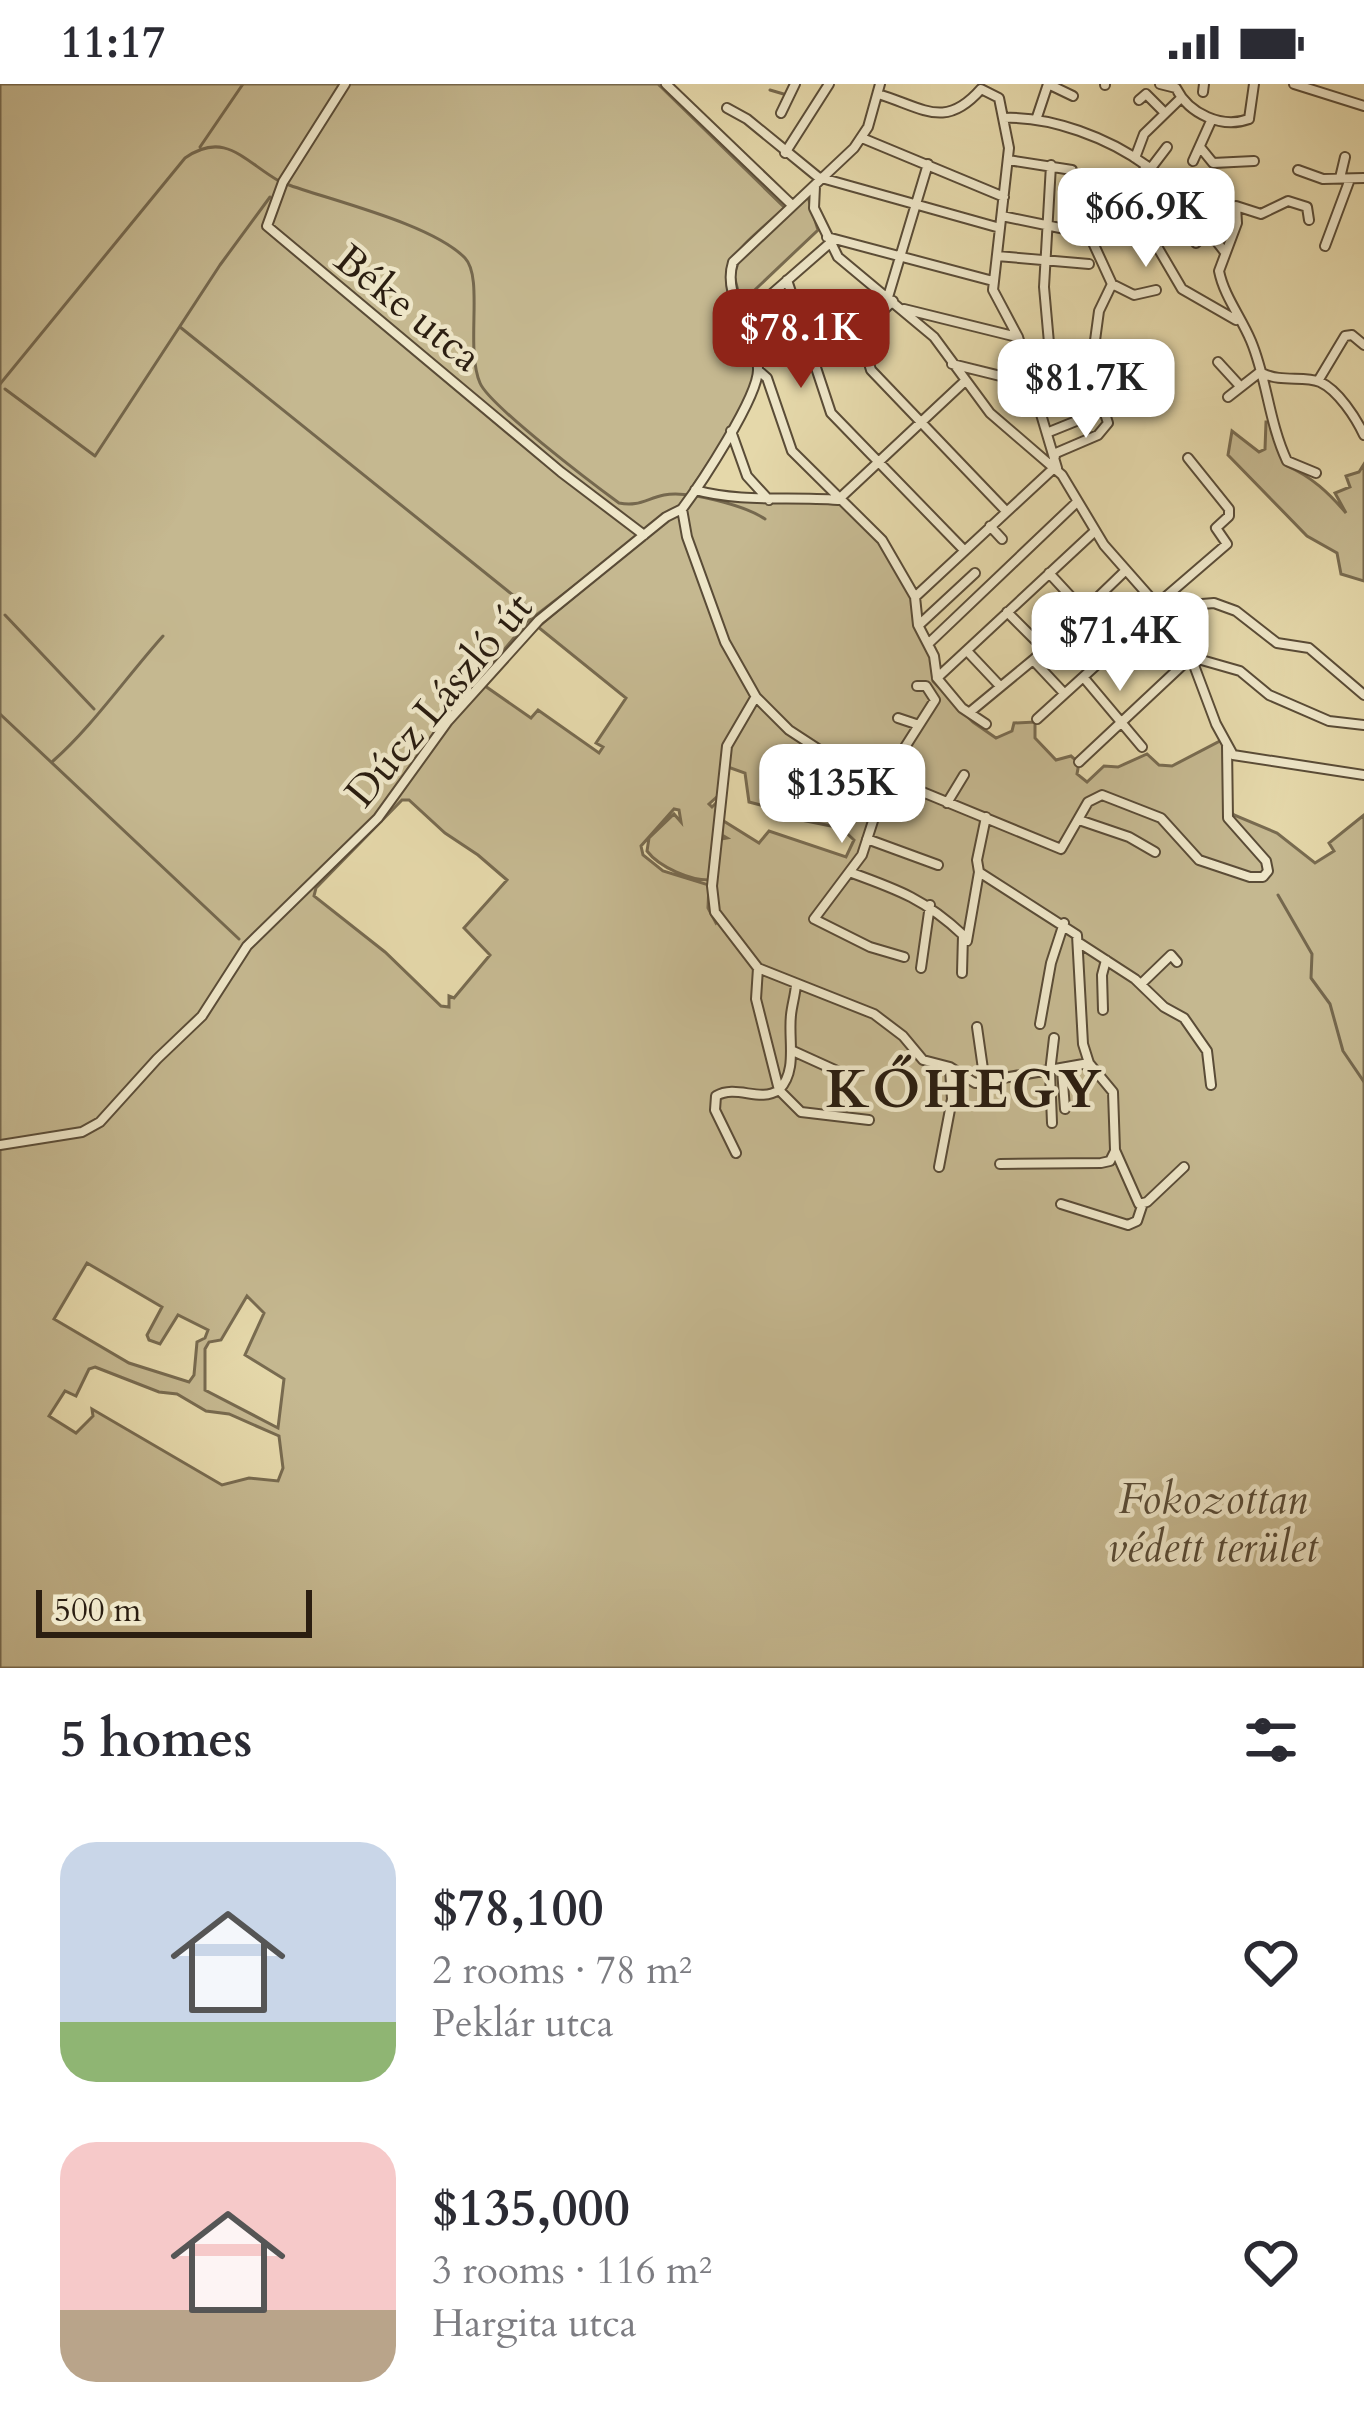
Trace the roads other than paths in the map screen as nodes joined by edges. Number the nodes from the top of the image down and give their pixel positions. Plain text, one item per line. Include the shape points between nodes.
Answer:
1 (345, 84) edge
2 (666, 84) edge
3 (794, 84) edge
4 (829, 84) edge
5 (1048, 84) edge
6 (1160, 84) edge
7 (1254, 84) edge
8 (1294, 84) edge
9 (879, 89) edge
10 (1073, 96) dead end
11 (1180, 98) junction
12 (1139, 100) dead end
13 (1364, 106) edge
14 (728, 108) dead end
15 (781, 113) dead end
16 (1166, 113) junction
17 (1004, 118) junction
18 (1249, 119) junction
19 (1036, 120) junction
20 (1211, 121) junction
21 (1261, 122) dead end
22 (862, 138) junction
23 (1168, 147) dead end
24 (1200, 147) junction
25 (785, 153) junction
26 (1345, 157) dead end
27 (1135, 158) junction
28 (1008, 160) junction
29 (1192, 160) dead end
30 (1254, 161) dead end
31 (928, 164) junction
32 (1051, 165) junction
33 (1149, 167) junction
34 (1298, 170) dead end
35 (1345, 178) junction
36 (1364, 178) edge
37 (814, 188) junction
38 (1004, 197) junction
39 (915, 204) junction
40 (792, 205) junction
41 (1227, 213) dead end
42 (1002, 216) junction
43 (1310, 220) dead end
44 (1045, 226) junction
45 (1000, 228) junction
46 (1208, 231) junction
47 (1088, 233) junction
48 (1118, 234) junction
49 (829, 240) junction
50 (731, 244) dead end
51 (1196, 244) dead end
52 (1325, 246) dead end
53 (1224, 251) junction
54 (740, 253) junction
55 (901, 254) junction
56 (997, 256) junction
57 (1044, 261) junction
58 (1089, 264) dead end
59 (787, 280) junction
60 (993, 281) junction
61 (1112, 284) junction
62 (1156, 290) dead end
63 (890, 299) junction
64 (833, 304) dead end
65 (902, 309) junction
66 (743, 320) junction
67 (1238, 321) junction
68 (860, 333) junction
69 (1018, 337) junction
70 (1364, 345) edge
71 (1218, 362) dead end
72 (950, 363) junction
73 (758, 370) junction
74 (1260, 372) junction
75 (1033, 381) junction
76 (1318, 381) junction
77 (964, 382) junction
78 (1240, 386) junction
79 (1228, 397) dead end
80 (1106, 409) junction
81 (920, 423) junction
82 (731, 431) junction
83 (1049, 433) junction
84 (1364, 435) edge
85 (1188, 458) dead end
86 (879, 462) junction
87 (1054, 465) junction
88 (1316, 473) dead end
89 (833, 496) junction
90 (689, 499) junction
91 (770, 501) junction
92 (1077, 502) junction
93 (1006, 511) junction
94 (990, 526) junction
95 (1095, 531) junction
96 (644, 535) junction
97 (1002, 539) dead end
98 (964, 550) junction
99 (1126, 570) junction
100 (975, 573) dead end
101 (1049, 573) junction
102 (915, 597) junction
103 (1073, 599) dead end
104 (1159, 604) junction
105 (1007, 612) junction
106 (918, 625) junction
107 (928, 644) junction
108 (1042, 647) junction
109 (968, 651) junction
110 (1191, 657) junction
111 (1034, 660) junction
112 (1084, 678) junction
113 (937, 679) junction
114 (916, 686) dead end
115 (1000, 686) junction
116 (1063, 692) junction
117 (1364, 694) edge
118 (756, 697) junction
119 (970, 712) junction
120 (898, 718) dead end
121 (1037, 719) dead end
122 (986, 724) dead end
123 (1120, 724) junction
124 (919, 725) junction
125 (1364, 725) edge
126 (1226, 746) junction
127 (1142, 747) dead end
128 (1079, 762) dead end
129 (964, 775) dead end
130 (1364, 775) edge
131 (882, 776) junction
132 (947, 803) junction
133 (986, 817) junction
134 (1078, 820) junction
135 (867, 839) junction
136 (1155, 852) dead end
137 (938, 865) dead end
138 (979, 872) junction
139 (852, 873) junction
140 (930, 905) junction
141 (1064, 922) junction
142 (966, 945) junction
143 (1080, 945) junction
144 (904, 957) dead end
145 (1106, 960) junction
146 (1177, 962) dead end
147 (758, 968) junction
148 (921, 968) dead end
149 (962, 973) dead end
150 (1141, 984) junction
151 (796, 986) junction
152 (1102, 1010) dead end
153 (1040, 1024) dead end
154 (977, 1027) dead end
155 (1054, 1038) dead end
156 (793, 1051) junction
157 (1089, 1063) junction
158 (950, 1067) junction
159 (1062, 1070) junction
160 (1050, 1072) junction
161 (848, 1076) dead end
162 (985, 1083) junction
163 (1211, 1085) dead end
164 (779, 1090) junction
165 (1065, 1109) dead end
166 (869, 1120) dead end
167 (1052, 1124) dead end
168 (0, 1145) edge
169 (1115, 1150) junction
170 (736, 1153) dead end
171 (1000, 1164) dead end
172 (939, 1167) dead end
173 (1184, 1167) dead end
174 (1061, 1204) dead end
175 (1142, 1206) junction

1 - 96 street, Béke utca via 283,182 267,226
2 - 40 street
3 - 15 street
4 - 25 street
5 - 10 street
5 - 19 street
6 - 11 street
7 - 18 street
8 - 13 street
9 - 17 street via 942,113 966,107 981,89 999,100
9 - 22 street
11 - 16 street
11 - 20 street
12 - 16 street via 1146,94
14 - 25 street
16 - 27 street via 1144,134
17 - 19 street
17 - 28 street
18 - 20 street
18 - 21 street
19 - 27 street
20 - 24 street
22 - 31 street
22 - 37 street
23 - 33 street
24 - 29 street
24 - 30 street via 1213,163
25 - 37 street
26 - 35 street
27 - 33 street
28 - 32 street
28 - 38 street
31 - 38 street
31 - 39 street
32 - 44 street
32 - 47 street via 1072,170
33 - 46 street
33 - 48 street via 1134,183
34 - 35 street
35 - 36 street
35 - 52 street
37 - 39 street
37 - 40 street
37 - 49 street
38 - 42 street
39 - 45 street
39 - 55 street
40 - 54 street
41 - 46 street
42 - 44 street
42 - 45 street
43 - 53 street via 1307,207 1288,201 1263,214 1236,206 1238,223
44 - 47 street
44 - 57 street
45 - 56 street
46 - 51 street
46 - 53 street
47 - 48 street
47 - 61 street
48 - 67 street via 1148,231 1182,289
49 - 55 street
49 - 59 street
49 - 63 street
50 - 54 street
53 - 67 street via 1219,271
54 - 66 street via 730,276
55 - 60 street
55 - 63 street
56 - 57 street
56 - 60 street
57 - 58 street
57 - 75 street via 1049,344
59 - 66 street
59 - 86 street via 831,412
60 - 69 street
61 - 62 street via 1134,295
61 - 80 street via 1099,311 1091,370
63 - 65 street
63 - 68 street
64 - 68 street
65 - 69 street
65 - 72 street
66 - 73 street
67 - 74 street
68 - 81 street via 871,370
69 - 75 street
70 - 76 street via 1345,336
71 - 78 street
72 - 75 street
72 - 77 street
73 - 82 street
73 - 89 street via 792,452
74 - 76 street
74 - 78 street
74 - 88 street via 1287,461
75 - 83 street
76 - 84 street
77 - 81 street
77 - 87 street
78 - 79 street
80 - 83 street
80 - 87 street via 1104,430 1055,453
81 - 86 street
81 - 93 street
82 - 90 street
82 - 91 street via 747,476
83 - 87 street
85 - 104 street via 1230,513 1216,528 1226,544
86 - 89 street
86 - 98 street
87 - 92 street
87 - 93 street
89 - 91 street
89 - 102 street via 883,540
90 - 91 street
90 - 96 street, Dúcz László út
90 - 118 street via 687,537 725,643
92 - 95 street
92 - 107 street
93 - 94 street
94 - 97 street
94 - 98 street
95 - 99 street
95 - 101 street
96 - 168 street, Dúcz László út via 537,622 453,715 378,818 247,946 202,1016 100,1122
98 - 102 street
99 - 104 street
99 - 108 street
100 - 106 street
101 - 103 street
101 - 105 street
102 - 106 street
104 - 110 street
104 - 112 street
104 - 117 street via 1236,611 1277,643 1309,648
105 - 108 street
105 - 109 street
106 - 107 street
107 - 113 street
108 - 111 street
109 - 113 street
109 - 115 street
110 - 123 street
110 - 125 street via 1240,671 1269,695 1329,721
110 - 126 street
111 - 115 street
111 - 116 street
112 - 116 street
112 - 123 street
113 - 119 street
114 - 124 street via 935,698
115 - 119 street
116 - 121 street
118 - 131 street via 825,754
118 - 147 street via 727,746 711,899
119 - 122 street
120 - 124 street
123 - 127 street
123 - 128 street
124 - 131 street
126 - 130 street via 1246,759
126 - 134 street via 1228,818 1266,862 1265,876 1199,860 1161,818 1102,795
129 - 132 street
131 - 132 street
131 - 135 street
132 - 133 street
133 - 134 street via 1061,849
133 - 138 street
134 - 136 street
135 - 137 street
135 - 139 street
138 - 141 street
138 - 142 street
139 - 140 street
139 - 144 street via 816,922
140 - 142 street
140 - 148 street
141 - 143 street
141 - 153 street
142 - 149 street
143 - 145 street
143 - 157 street
145 - 150 street
145 - 152 street
146 - 150 street via 1171,956
147 - 151 street
147 - 164 street via 756,999
150 - 163 street via 1205,1046
151 - 156 street
151 - 158 street via 874,1014 923,1060
154 - 162 street
155 - 160 street
156 - 161 street
156 - 164 street
157 - 159 street
157 - 169 street via 1115,1098
158 - 162 street
158 - 172 street
159 - 160 street
159 - 165 street
160 - 162 street
160 - 167 street
164 - 166 street via 801,1112
164 - 170 street via 716,1096
169 - 171 street via 1101,1163
169 - 175 street
173 - 175 street
174 - 175 street via 1128,1226

